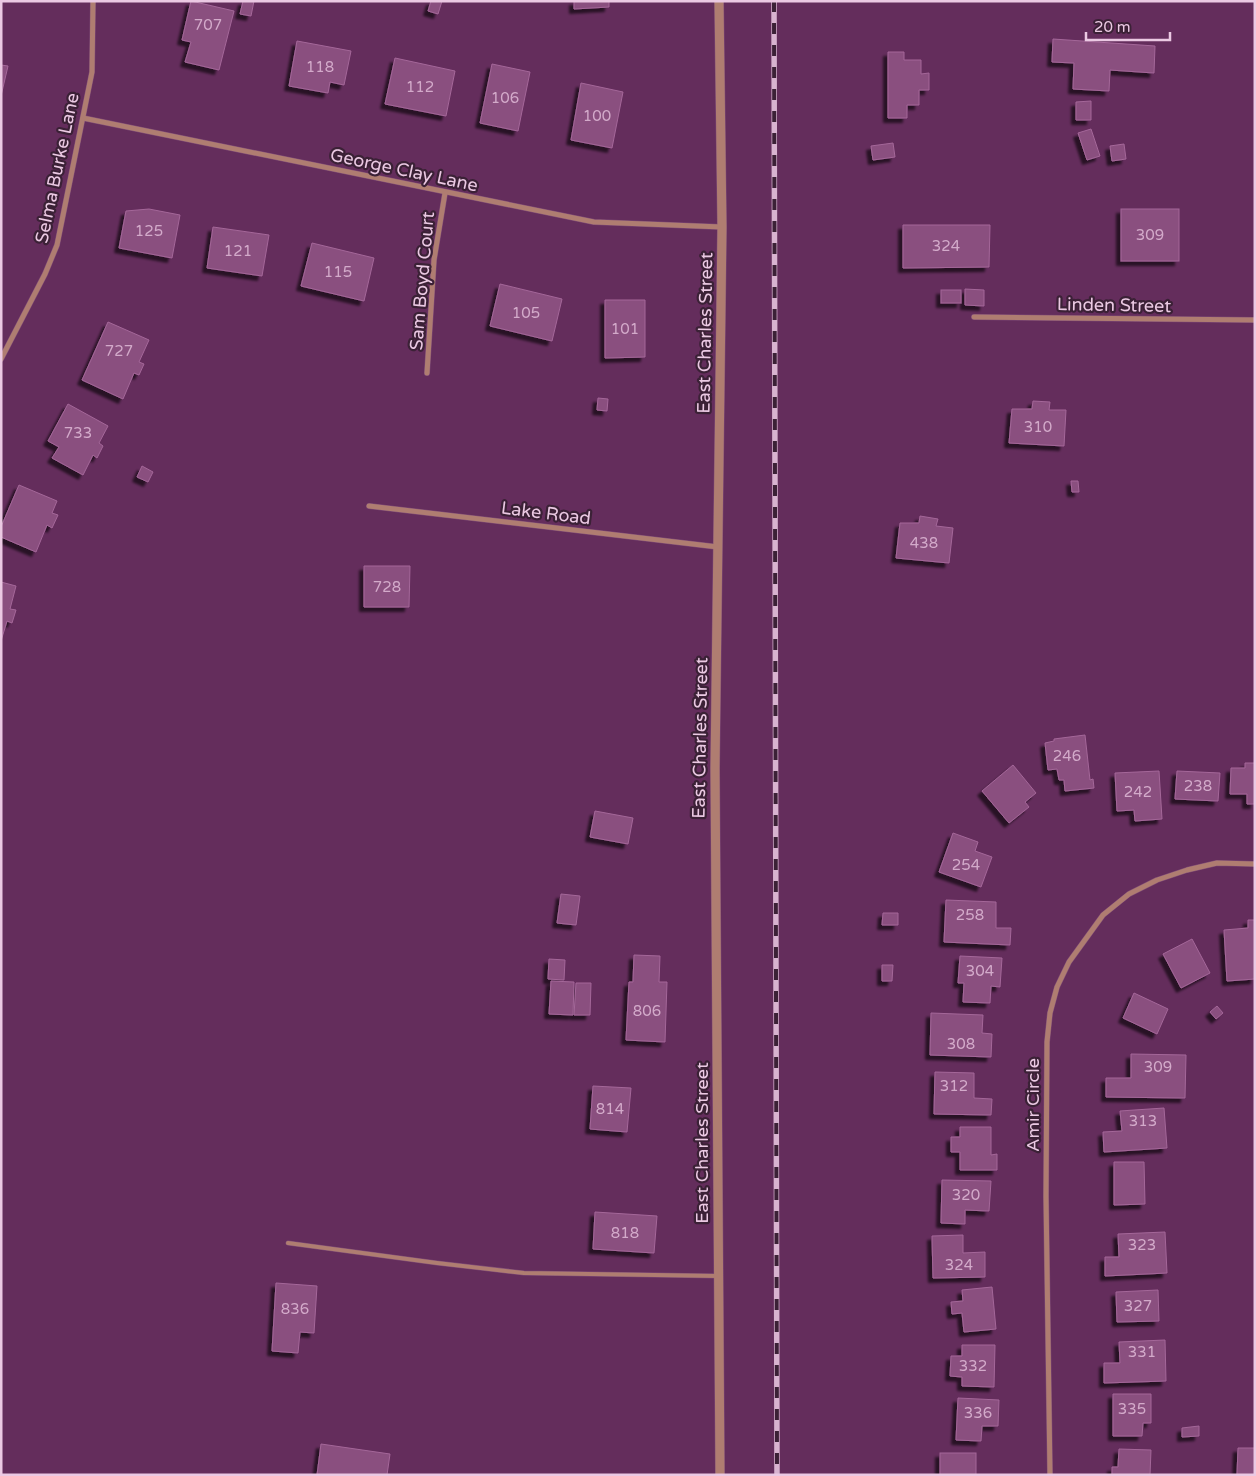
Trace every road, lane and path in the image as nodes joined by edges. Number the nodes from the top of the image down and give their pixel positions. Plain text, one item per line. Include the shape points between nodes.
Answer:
1 (93, 1) edge
2 (719, 1) edge
3 (83, 118) junction
4 (445, 193) junction
5 (722, 227) junction
6 (974, 317) dead end
7 (1255, 320) edge
8 (1, 359) edge
9 (427, 373) dead end
10 (369, 506) dead end
11 (719, 547) junction
12 (1255, 864) edge
13 (288, 1243) dead end
14 (719, 1276) junction
15 (720, 1475) edge
16 (1050, 1475) edge

1 - 3 street, Selma Burke Lane via 92,72
2 - 5 street, East Charles Street
3 - 4 street, George Clay Lane
3 - 8 street, Selma Burke Lane via 57,245
4 - 5 street, George Clay Lane via 594,222
4 - 9 street, Sam Boyd Court via 434,260
5 - 11 street, East Charles Street
6 - 7 street, Linden Street
10 - 11 street, Lake Road
11 - 14 street, East Charles Street via 715,778
12 - 16 street, Amir Circle via 1217,863 1187,870 1129,894 1103,915 1068,962 1058,988 1050,1013 1047,1042
13 - 14 lane via 524,1273
14 - 15 street, East Charles Street

